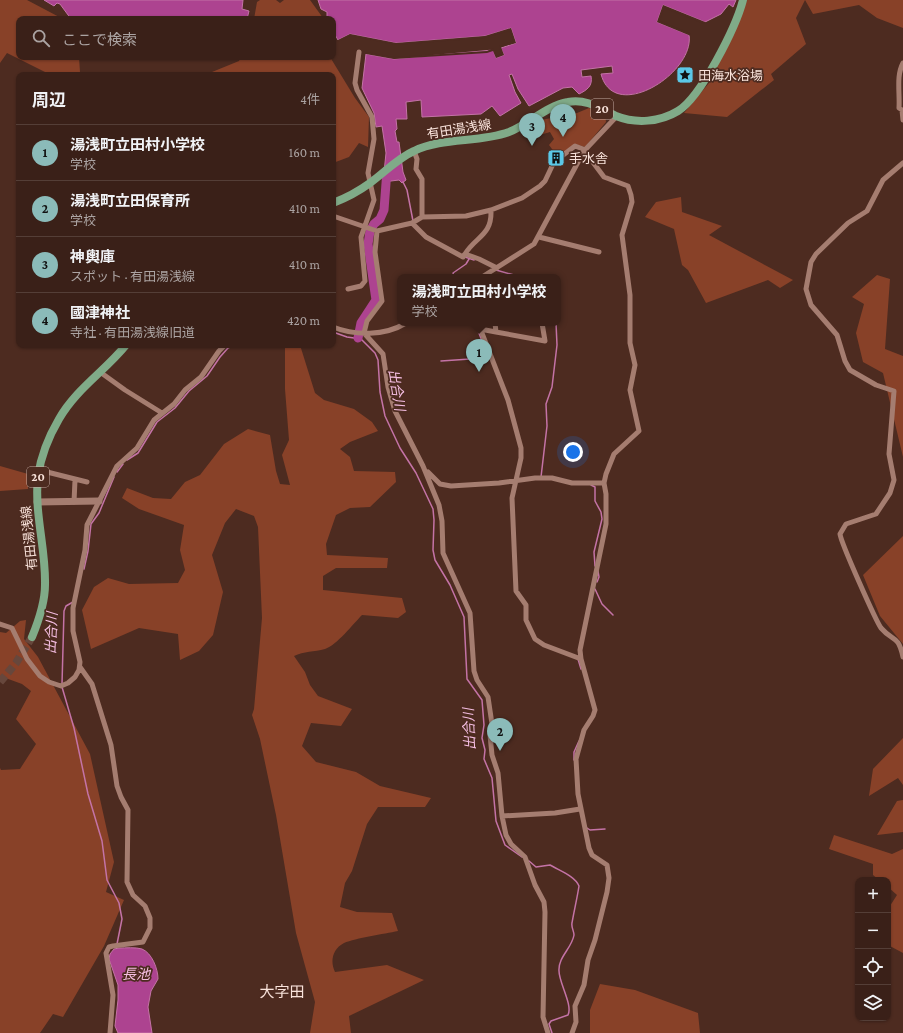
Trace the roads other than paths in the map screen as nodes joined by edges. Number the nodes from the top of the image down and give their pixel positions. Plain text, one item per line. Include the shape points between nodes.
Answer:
1 (743, 0) edge
2 (359, 52) dead end
3 (903, 63) edge
4 (617, 116) junction
5 (903, 120) edge
6 (414, 151) junction
7 (584, 151) junction
8 (903, 162) edge
9 (374, 180) junction
10 (336, 201) edge
11 (491, 210) junction
12 (336, 217) edge
13 (422, 217) junction
14 (412, 224) junction
15 (363, 227) junction
16 (377, 231) junction
17 (538, 237) junction
18 (599, 252) dead end
19 (465, 254) junction
20 (497, 268) junction
21 (487, 274) edge
22 (348, 289) dead end
23 (400, 326) edge
24 (479, 326) edge
25 (495, 326) edge
26 (542, 326) edge
27 (336, 328) edge
28 (480, 329) junction
29 (496, 332) junction
30 (364, 333) junction
31 (123, 348) edge
32 (222, 348) edge
33 (100, 372) junction
34 (162, 413) junction
35 (423, 466) junction
36 (39, 470) junction
37 (75, 480) junction
38 (516, 480) junction
39 (86, 482) dead end
40 (604, 483) junction
41 (99, 501) junction
42 (37, 502) junction
43 (74, 502) junction
44 (0, 624) edge
45 (32, 637) tunnel mouth
46 (903, 657) edge
47 (581, 659) junction
48 (80, 667) junction
49 (580, 809) junction
50 (502, 816) junction
51 (110, 1033) edge
52 (548, 1033) edge
53 (572, 1033) edge

1 - 4 main road, 有田湯浅線 / 20 via 711,70 684,106 669,115 647,120
2 - 9 street via 355,83 371,113 374,136 368,169
3 - 5 street via 899,70 899,108 902,110
4 - 6 main road, 有田湯浅線 / 20 via 588,103 568,102 498,135 435,144
4 - 7 street
6 - 9 main road, 有田湯浅線 / 20
6 - 13 street via 417,159 416,169 422,179
7 - 11 street via 578,146 572,147 552,164 540,186 522,198
7 - 17 street
7 - 40 street via 604,177 628,186 632,200 622,236 630,295 630,343 635,365 630,390 640,432 612,456
8 - 46 street via 883,180 867,211 848,223 816,254 811,262 806,289 811,305 836,335 850,370 876,385 894,391 889,454 894,480 890,493 876,514 846,524 840,534 875,617 882,629 897,639
9 - 10 main road, 有田湯浅線 / 20
9 - 15 street via 374,200
11 - 13 street via 466,216
11 - 19 street via 486,233 477,238
12 - 15 street
13 - 14 street
14 - 16 street
14 - 19 street via 426,237 463,257
15 - 16 street
15 - 22 street via 361,242 365,281 361,286
16 - 30 street via 375,252 382,301 367,321
17 - 18 street
17 - 20 street via 530,248
19 - 20 street
20 - 21 street
23 - 30 street via 392,330
24 - 28 street
25 - 29 street
26 - 29 street via 545,341
27 - 30 street via 346,332
28 - 29 street
28 - 38 street via 508,400 519,439 521,458
30 - 35 street via 383,354 395,411
31 - 33 main road, 有田湯浅線 / 20
32 - 34 street via 201,377
33 - 34 street
33 - 36 main road, 有田湯浅線 / 20 via 78,392 62,413 48,442
34 - 41 street via 151,424 137,448 116,466
35 - 38 street via 434,479 446,486
35 - 50 street via 440,511 443,553 470,613 474,671 488,697 492,724 492,755 498,773
36 - 37 street
36 - 42 main road, 有田湯浅線 / 20
37 - 39 street
37 - 43 street
38 - 40 street via 546,478 572,483
38 - 47 street via 512,498 516,591 526,603 526,620 535,639
40 - 47 street via 606,524 580,650
41 - 43 street
41 - 48 street via 86,529 85,550 73,608 73,631
42 - 43 street
42 - 45 main road, 有田湯浅線 / 20 via 45,583 43,607
44 - 48 street via 12,628 30,664 48,682 61,686 68,683
47 - 49 street via 595,710 584,730 576,754
48 - 51 street via 92,684 111,745 117,786 128,810 127,882 133,895 145,906 150,923 143,942 109,947 106,953 113,994
49 - 50 street
49 - 53 street via 590,852 597,860 607,865 609,878 584,985 575,1006 576,1022
50 - 52 street via 509,841 525,857 544,902 543,1017

